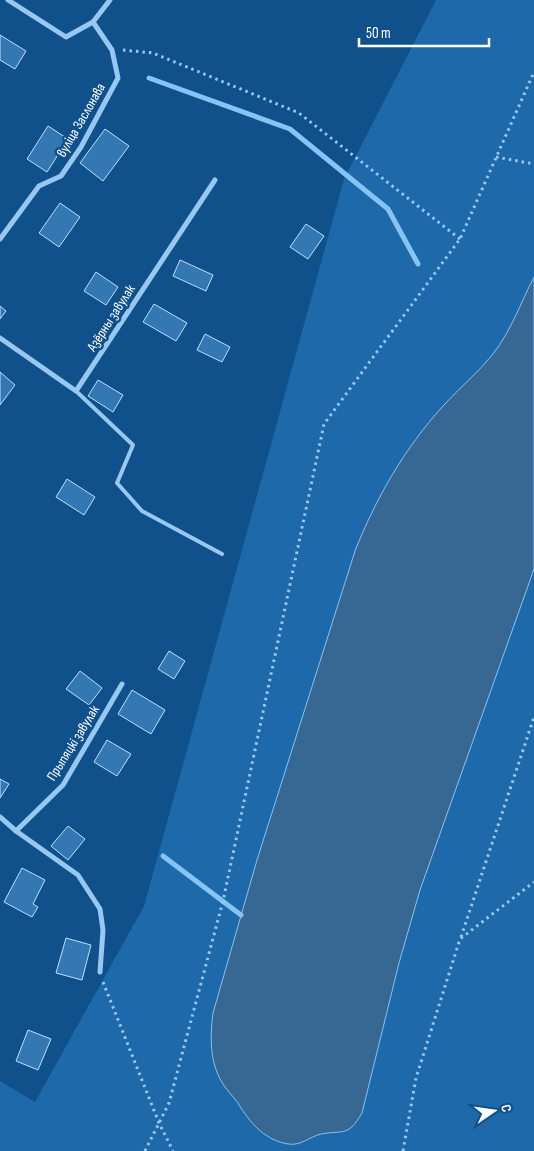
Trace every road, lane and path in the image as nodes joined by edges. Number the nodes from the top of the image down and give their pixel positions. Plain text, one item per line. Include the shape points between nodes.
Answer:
1 (8, 0) edge
2 (110, 0) edge
3 (93, 22) junction
4 (112, 50) junction
5 (534, 72) edge
6 (496, 156) junction
7 (534, 164) edge
8 (215, 180) dead end
9 (460, 238) junction
10 (0, 240) edge
11 (0, 338) edge
12 (76, 391) junction
13 (222, 554) dead end
14 (122, 684) dead end
15 (534, 717) edge
16 (0, 817) edge
17 (16, 831) junction
18 (534, 882) edge
19 (460, 939) junction
20 (100, 972) joint
21 (159, 1123) junction
22 (145, 1151) edge
23 (173, 1151) edge
24 (402, 1151) edge

1 - 3 street via 66,37
2 - 3 street
3 - 4 street, вуліца Заслонава
4 - 9 path via 153,53 299,113
4 - 10 street, вуліца Заслонава via 118,78 81,147 61,176 39,186
5 - 6 path
6 - 7 path
6 - 9 path
8 - 12 street, Азёрны завулак
9 - 21 path via 324,424 223,901 169,1103
11 - 12 street
12 - 13 lane via 133,445 117,483 142,511
14 - 17 street, Прыпяцкі завулак via 63,785
15 - 19 path
16 - 17 street
17 - 20 street via 78,875 100,908 103,930
18 - 19 path
19 - 24 path via 416,1078
20 - 21 path
21 - 22 path
21 - 23 path

